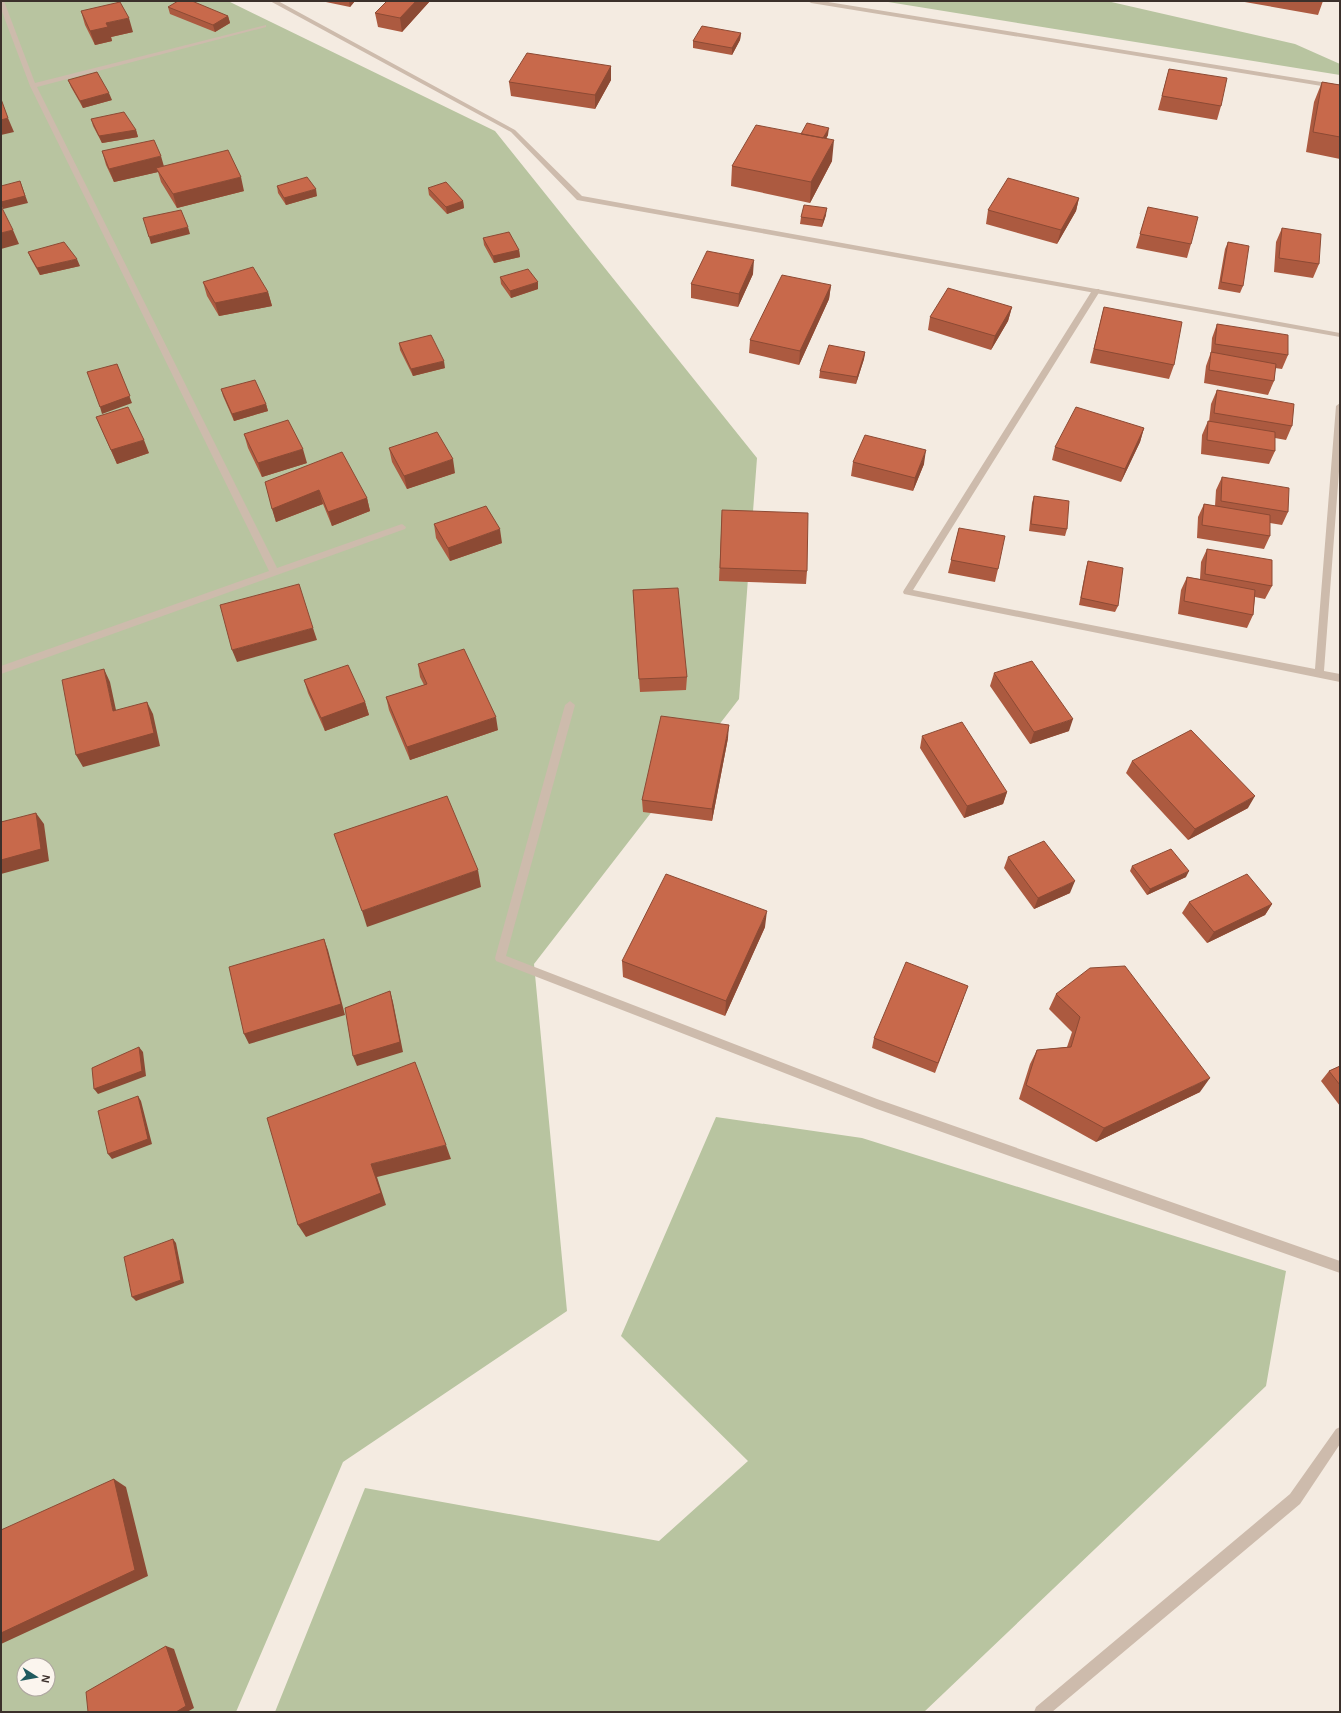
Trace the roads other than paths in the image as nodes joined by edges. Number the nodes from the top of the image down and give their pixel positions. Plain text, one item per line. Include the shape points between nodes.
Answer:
1 (273, 1) edge
2 (812, 1) edge
3 (1, 2) edge
4 (264, 26) dead end
5 (33, 86) junction
6 (1340, 87) edge
7 (1096, 290) junction
8 (1340, 335) edge
9 (1340, 406) edge
10 (402, 527) dead end
11 (274, 572) junction
12 (1, 670) edge
13 (1319, 673) junction
14 (1340, 678) edge
15 (570, 705) dead end
16 (1340, 1267) edge
17 (1340, 1433) edge
18 (1041, 1712) edge

1 - 7 street via 513,131 580,198
2 - 6 street
3 - 5 street
4 - 5 street
5 - 11 street
7 - 8 street
7 - 13 street via 907,592
9 - 13 street
10 - 11 street
11 - 12 street
13 - 14 street
15 - 16 street via 500,958 877,1104
17 - 18 street via 1295,1499

